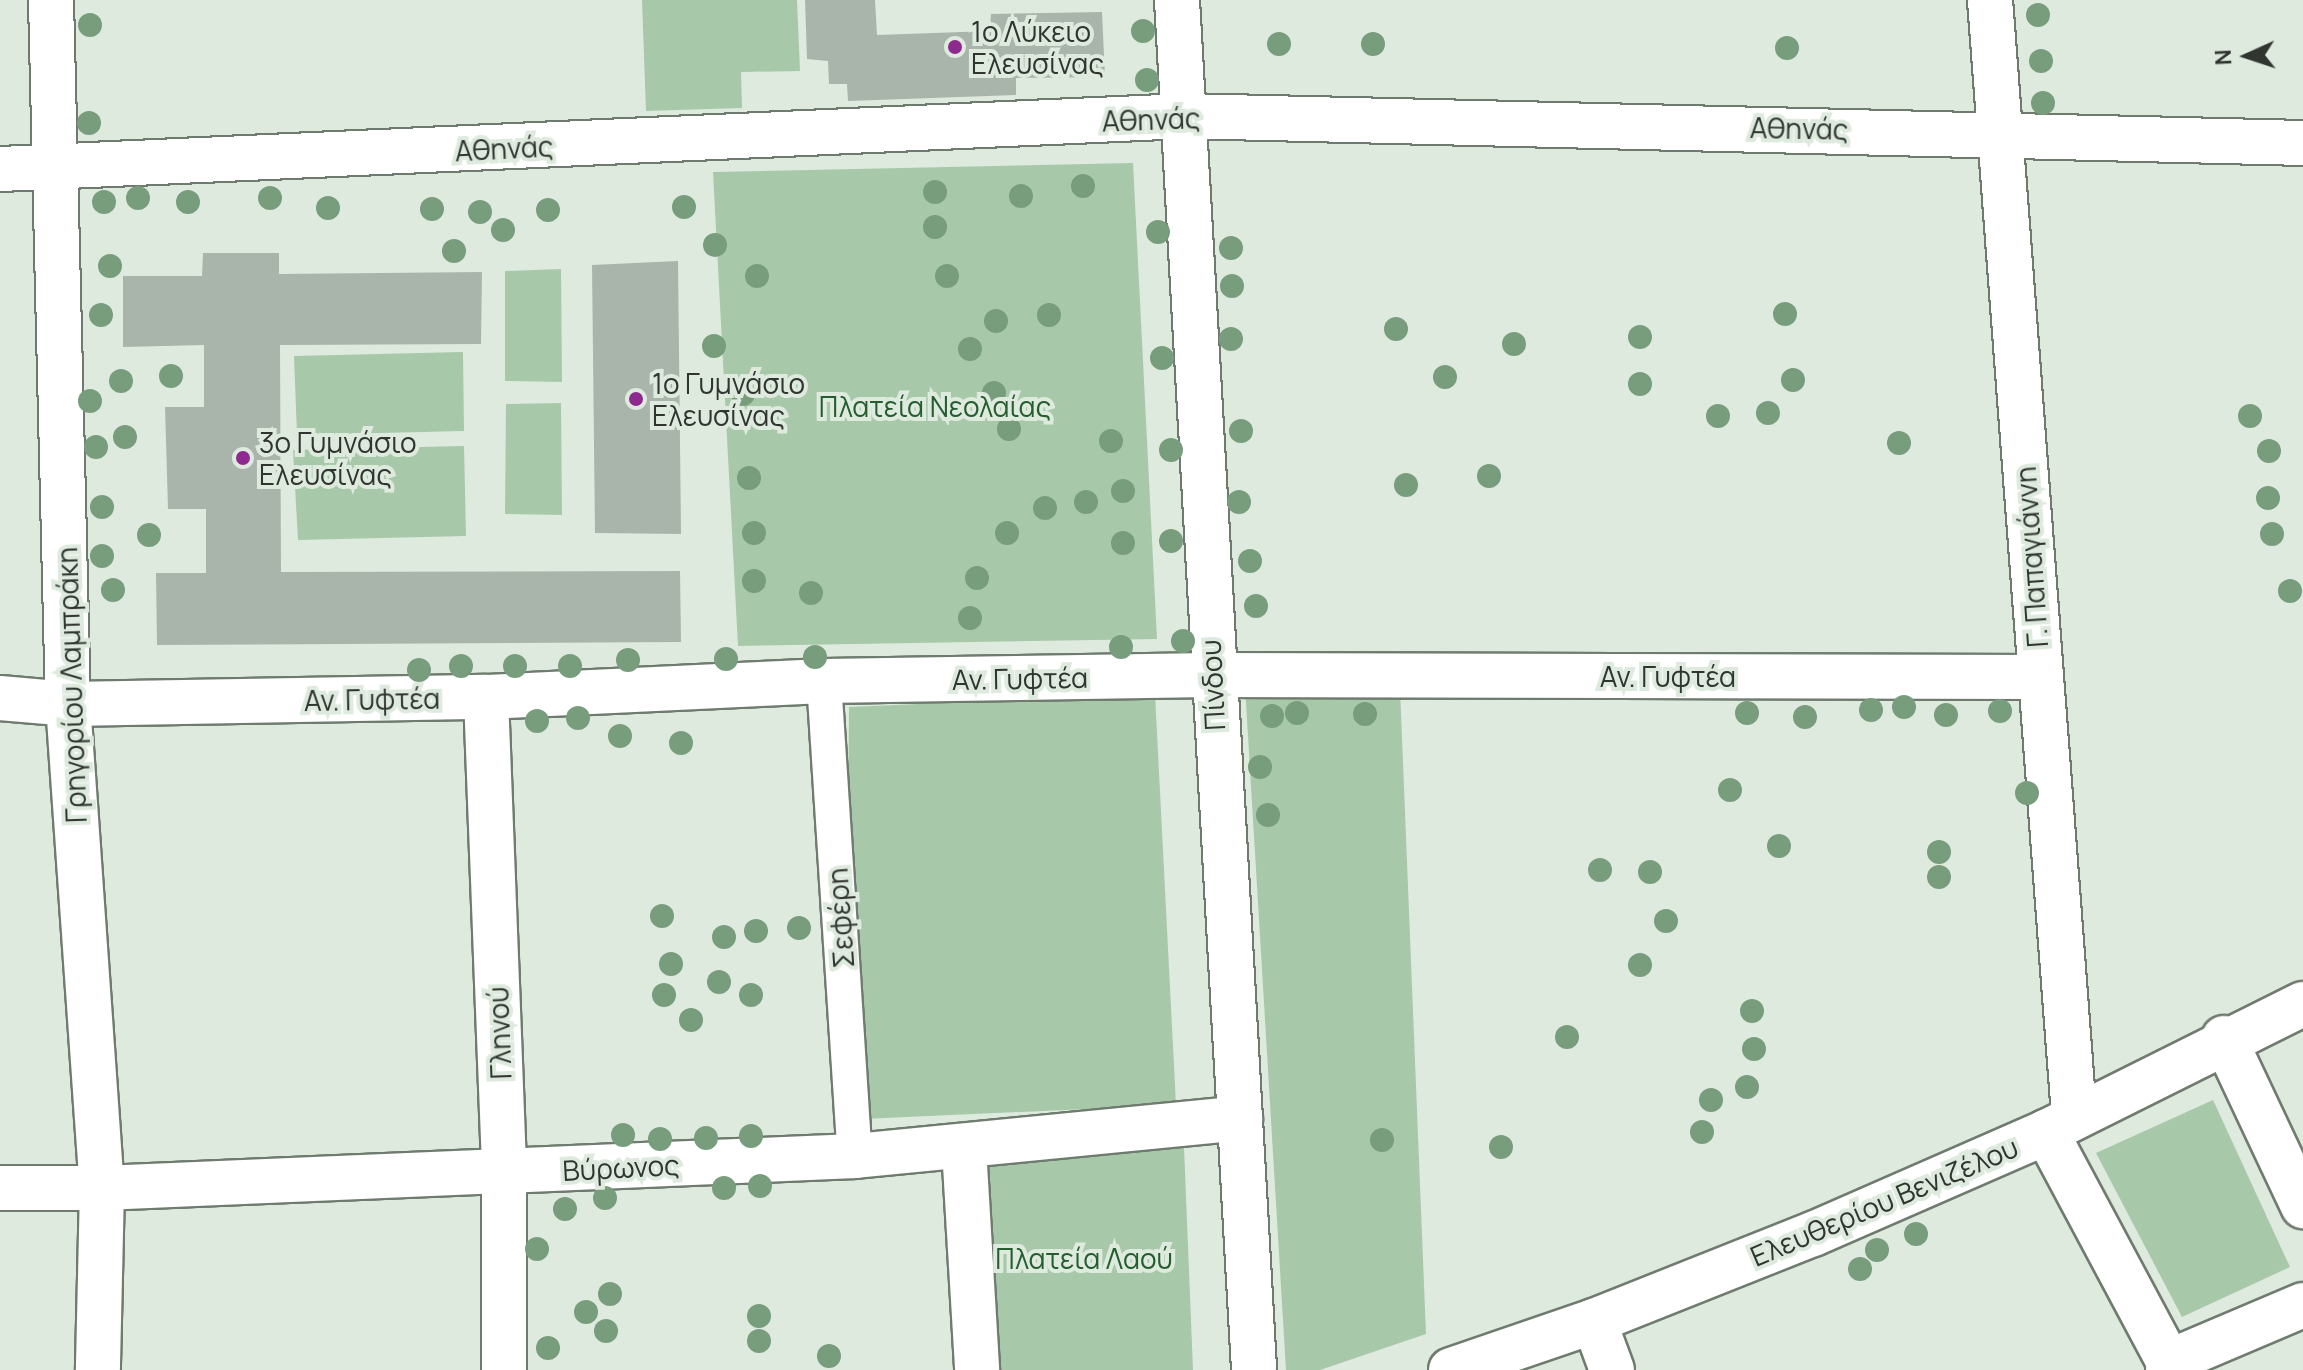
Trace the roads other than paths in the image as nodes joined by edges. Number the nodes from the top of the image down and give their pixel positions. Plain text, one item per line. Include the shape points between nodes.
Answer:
1 (51, 0) edge
2 (1177, 0) edge
3 (1990, 0) edge
4 (1184, 116) junction
5 (1998, 132) junction
6 (2303, 143) edge
7 (58, 168) junction
8 (0, 169) edge
9 (1211, 675) junction
10 (2040, 677) junction
11 (824, 681) junction
12 (486, 697) junction
13 (0, 698) edge
14 (68, 704) junction
15 (2303, 1004) edge
16 (2224, 1038) junction
17 (1240, 1118) junction
18 (2060, 1123) junction
19 (964, 1148) junction
20 (855, 1156) junction
21 (504, 1172) junction
22 (0, 1188) edge
23 (102, 1188) junction
24 (2303, 1206) edge
25 (2303, 1305) edge
26 (1594, 1321) junction
27 (2169, 1366) edge
28 (98, 1370) edge
29 (504, 1370) edge
30 (977, 1370) edge
31 (1254, 1370) edge
32 (1451, 1370) edge
33 (1612, 1370) edge

1 - 7 street, Γρηγορίου Λαμπράκη
2 - 4 street, Πίνδου
3 - 5 street, Γ. Παπαγιάννη
4 - 5 street, Αθηνάς
4 - 7 street, Αθηνάς
4 - 9 street, Πίνδου
5 - 6 street, Αθηνάς
5 - 10 street, Γ. Παπαγιάννη
7 - 8 street, Αθηνάς
7 - 14 street, Γρηγορίου Λαμπράκη
9 - 10 street, Αν. Γυφτέα
9 - 11 street, Αν. Γυφτέα
9 - 17 street, Πίνδου
10 - 18 street, Γ. Παπαγιάννη
11 - 12 street, Αν. Γυφτέα
11 - 20 street, Σεφέρη
12 - 14 street, Αν. Γυφτέα
12 - 21 street, Γληνού
13 - 14 street, Αν. Γυφτέα
14 - 23 street, Γρηγορίου Λαμπράκη
15 - 16 street, Ελευθερίου Βενιζέλου
16 - 18 street, Ελευθερίου Βενιζέλου
16 - 24 street
17 - 19 street, Βύρωνος
17 - 31 street, Πίνδου
18 - 26 street, Ελευθερίου Βενιζέλου via 1813,1234
18 - 27 street
19 - 20 street, Βύρωνος
19 - 30 street
20 - 21 street, Βύρωνος
21 - 23 street, Βύρωνος
21 - 29 street, Γληνού
22 - 23 street, Βύρωνος
23 - 28 street, Γρηγορίου Λαμπράκη
25 - 27 street
26 - 32 street, Ελευθερίου Βενιζέλου
26 - 33 street

